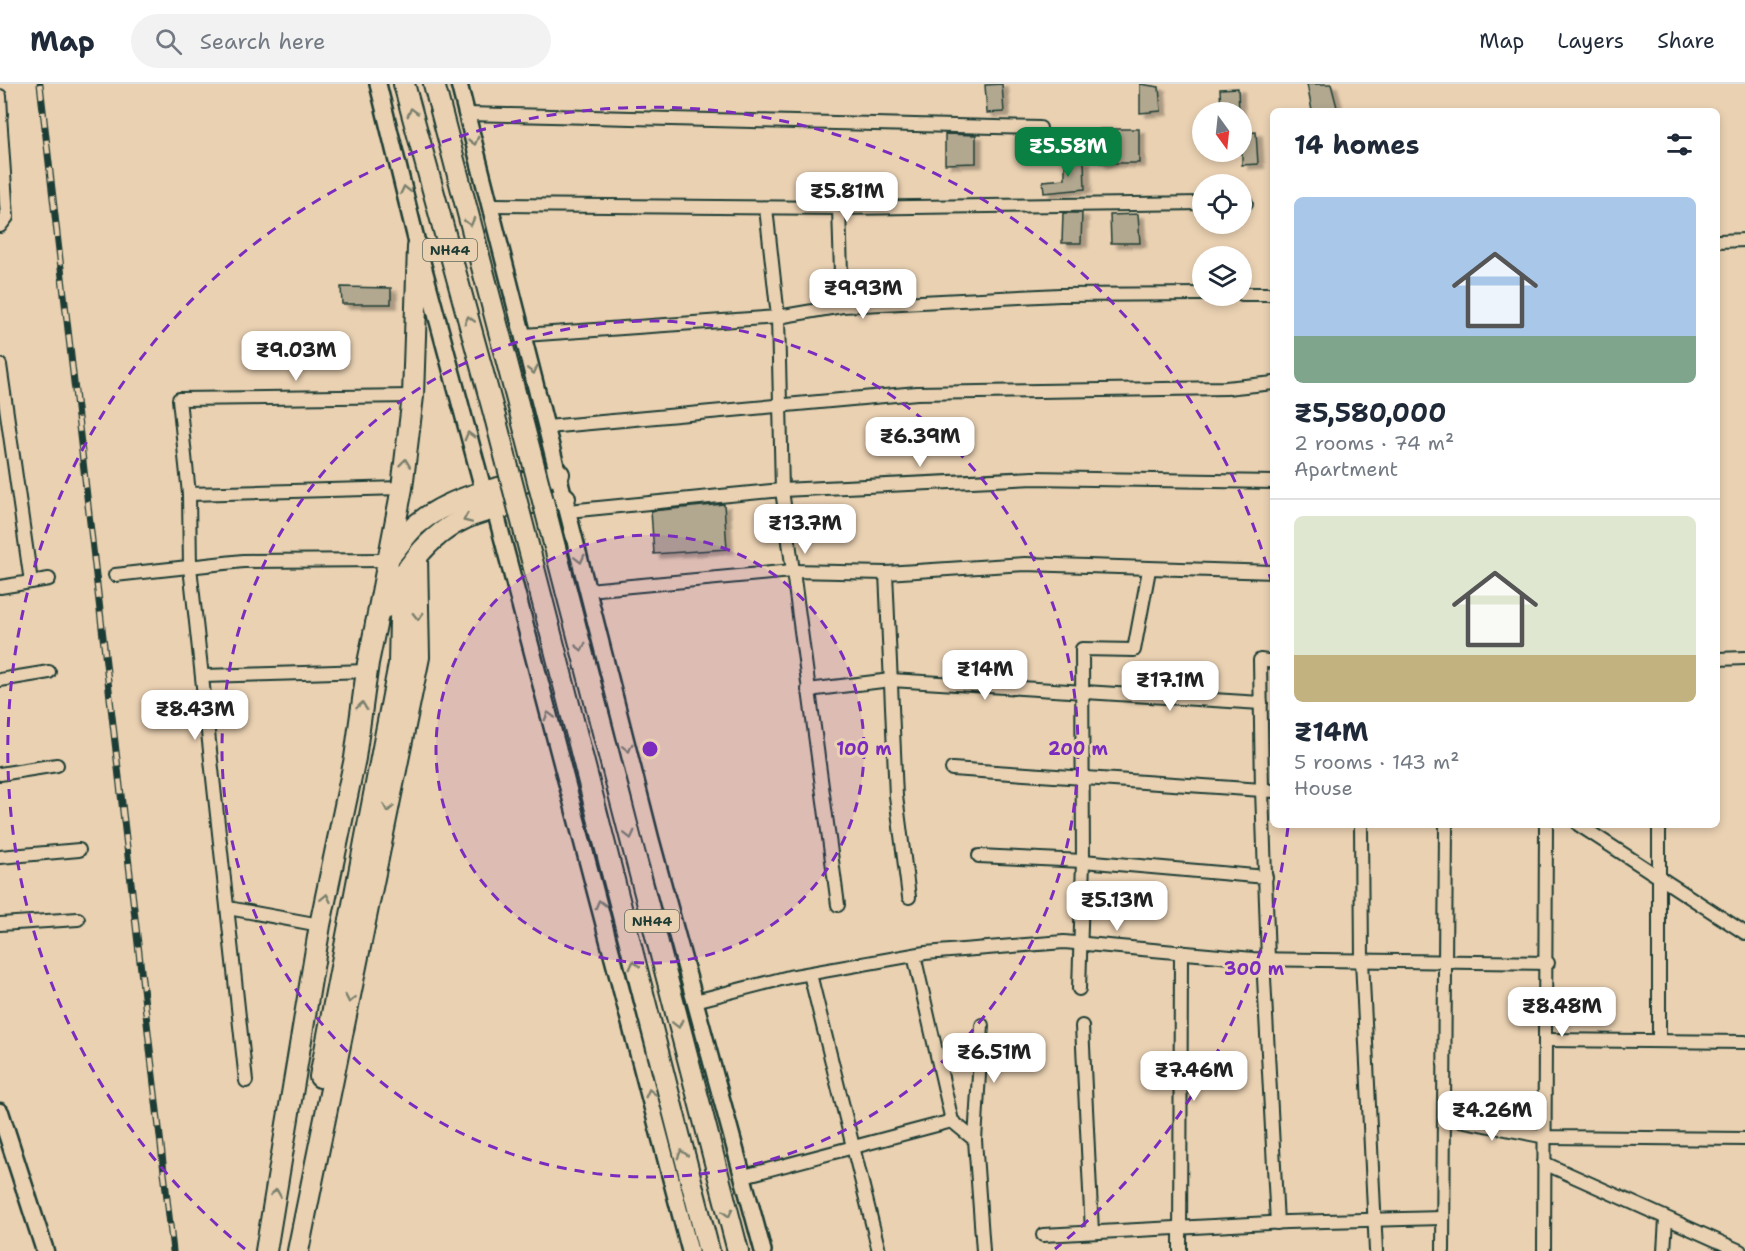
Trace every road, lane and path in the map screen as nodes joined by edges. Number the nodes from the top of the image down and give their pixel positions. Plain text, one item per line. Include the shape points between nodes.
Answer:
1 (378, 84) edge
2 (404, 84) edge
3 (434, 84) edge
4 (459, 84) edge
5 (0, 96) edge
6 (467, 114) junction
7 (1, 115) edge
8 (1040, 128) dead end
9 (1192, 203) edge
10 (490, 205) junction
11 (766, 208) junction
12 (839, 208) junction
13 (0, 226) edge
14 (1745, 240) edge
15 (1720, 241) edge
16 (418, 247) junction
17 (1192, 294) edge
18 (1252, 294) edge
19 (1270, 294) edge
20 (842, 306) junction
21 (778, 317) junction
22 (524, 335) junction
23 (0, 365) edge
24 (1270, 383) edge
25 (413, 396) junction
26 (780, 405) junction
27 (547, 427) junction
28 (559, 474) junction
29 (1270, 482) edge
30 (402, 488) junction
31 (782, 490) junction
32 (484, 492) junction
33 (189, 494) junction
34 (566, 504) junction
35 (495, 510) junction
36 (417, 557) junction
37 (387, 560) junction
38 (190, 567) junction
39 (1149, 570) junction
40 (792, 571) junction
41 (1270, 572) edge
42 (886, 573) junction
43 (115, 575) dead end
44 (401, 575) junction
45 (49, 579) dead end
46 (31, 582) junction
47 (0, 587) edge
48 (588, 590) junction
49 (376, 624) junction
50 (1745, 658) edge
51 (1720, 659) edge
52 (1270, 661) edge
53 (367, 671) junction
54 (49, 672) dead end
55 (204, 676) junction
56 (0, 680) edge
57 (891, 680) junction
58 (808, 690) junction
59 (1080, 691) junction
60 (1261, 703) junction
61 (57, 765) dead end
62 (952, 769) dead end
63 (0, 774) edge
64 (1081, 779) junction
65 (1268, 791) edge
66 (1361, 828) edge
67 (1446, 828) edge
68 (1546, 828) edge
69 (1584, 828) edge
70 (1659, 828) edge
71 (79, 850) dead end
72 (980, 856) dead end
73 (0, 857) edge
74 (1083, 861) junction
75 (1659, 876) junction
76 (1266, 877) junction
77 (909, 897) dead end
78 (838, 904) dead end
79 (228, 908) junction
80 (78, 919) dead end
81 (0, 924) edge
82 (320, 925) junction
83 (1745, 933) edge
84 (1078, 943) junction
85 (1181, 952) junction
86 (914, 955) junction
87 (1266, 959) junction
88 (1362, 960) junction
89 (1446, 962) junction
90 (1548, 963) junction
91 (810, 974) junction
92 (1079, 989) dead end
93 (695, 1001) junction
94 (982, 1025) dead end
95 (1082, 1026) dead end
96 (1547, 1040) junction
97 (1659, 1040) junction
98 (1745, 1041) edge
99 (246, 1081) dead end
100 (0, 1112) edge
101 (1444, 1117) junction
102 (952, 1121) junction
103 (1546, 1137) junction
104 (1745, 1139) edge
105 (975, 1140) junction
106 (854, 1147) junction
107 (0, 1151) edge
108 (16, 1159) junction
109 (1544, 1163) junction
110 (744, 1176) junction
111 (1442, 1218) junction
112 (1666, 1219) junction
113 (1373, 1221) junction
114 (1277, 1223) junction
115 (1179, 1228) junction
116 (1092, 1232) junction
117 (1043, 1235) dead end
118 (45, 1251) edge
119 (266, 1251) edge
120 (287, 1251) edge
121 (298, 1251) edge
122 (690, 1251) edge
123 (709, 1251) edge
124 (738, 1251) edge
125 (763, 1251) edge
126 (879, 1251) edge
127 (983, 1251) edge
128 (1180, 1251) edge
129 (1376, 1251) edge
130 (1443, 1251) edge
131 (1544, 1251) edge
132 (1664, 1251) edge
133 (1740, 1251) edge

16 -> 1 street
123 -> 2 main road, NH44, bridge via 495,417
3 -> 124 main road, NH44, bridge
4 - 6 street
5 - 7 street
6 - 8 street
6 -> 10 street
7 - 13 street via 8,217
9 - 12 street
10 - 11 street
10 - 22 street
11 - 12 street
11 - 21 street
12 - 20 street
14 - 15 street
16 - 25 main road
32 -> 16 street
17 - 20 street via 1060,295
18 - 19 street
20 - 21 street
21 - 22 street
21 - 26 street
22 -> 27 street
23 - 46 street
24 - 26 street via 1226,388 917,393
30 -> 25 main road
25 - 33 street via 179,399
26 - 27 street
26 - 31 street
27 - 28 street
28 - 32 main road
28 - 34 street
29 - 31 street via 1034,478
30 - 33 street
30 - 37 main road
31 - 34 street
31 - 40 street
32 - 35 street
32 - 37 main road via 432,513 414,527
33 - 38 street
34 - 35 main road
34 -> 48 street
35 -> 36 main road via 466,518 434,538
122 -> 35 street
36 - 44 main road
36 -> 121 main road via 419,657
37 - 38 street via 243,561
37 - 49 main road
38 - 43 street
38 - 55 street
39 - 41 street
39 - 42 street via 1025,564
39 - 59 street via 1134,650 1082,649
40 - 42 street
40 - 48 street
40 - 58 street
42 - 57 street
44 - 49 main road
44 - 120 main road via 399,664
45 - 46 street
46 - 47 street
48 -> 93 street
49 - 53 main road
50 - 51 street
52 - 60 street via 1260,660
53 - 55 street
82 -> 53 main road via 355,758
54 - 56 street
55 - 79 street
57 - 58 street
57 - 59 street
57 - 77 street via 896,796
58 - 78 street
59 - 60 street
59 - 64 street
60 - 65 street
61 - 63 street
62 - 64 street
64 - 65 street
64 - 74 street
65 - 76 street
66 - 88 street
67 - 89 street
68 - 90 street
69 - 75 street
70 - 75 street
71 - 73 street
72 - 74 street
74 - 76 street
74 - 84 street
75 - 83 street
75 - 97 street
76 - 87 street
79 - 82 street
79 - 99 street
80 - 81 street
119 -> 82 main road
84 - 85 street
84 - 86 street
84 - 92 street
85 - 87 street
85 - 115 street
86 - 91 street
86 - 102 street
87 - 88 street
87 - 114 street
88 - 89 street
88 - 113 street
89 - 90 street
89 - 101 street
90 - 96 street
91 - 93 street
91 - 106 street
93 - 110 street
94 - 105 street
95 - 116 street
96 - 97 street
96 - 103 street
97 - 98 street
100 - 108 main road
101 - 103 street
101 - 111 street
102 - 105 street
102 - 106 street
103 - 104 street
103 - 109 street
105 - 127 street
106 - 110 street
106 - 126 street
107 - 108 street
108 - 118 main road
109 - 112 street
109 - 131 street
110 - 125 street
111 - 113 street
111 - 130 street
112 - 132 street
112 - 133 street
113 - 114 street
113 - 129 street
114 - 115 street
115 - 116 street
115 - 128 street
116 - 117 street

